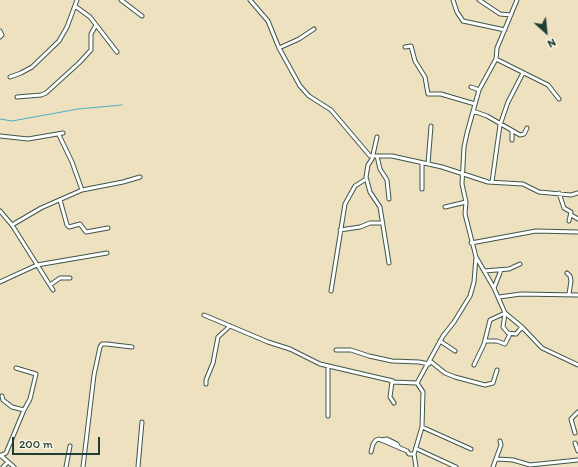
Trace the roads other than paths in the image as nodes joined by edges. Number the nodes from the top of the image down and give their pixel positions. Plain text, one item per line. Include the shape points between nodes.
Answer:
1 (77, 0) edge
2 (121, 0) edge
3 (250, 0) edge
4 (453, 0) edge
5 (479, 0) edge
6 (517, 0) edge
7 (75, 6) junction
8 (511, 15) junction
9 (142, 16) dead end
10 (96, 25) junction
11 (314, 28) dead end
12 (505, 30) junction
13 (0, 31) edge
14 (0, 37) edge
15 (405, 47) dead end
16 (279, 48) junction
17 (117, 52) dead end
18 (496, 58) junction
19 (523, 73) junction
20 (10, 78) dead end
21 (471, 87) dead end
22 (479, 90) junction
23 (17, 97) dead end
24 (559, 99) dead end
25 (475, 104) junction
26 (473, 111) junction
27 (500, 125) junction
28 (431, 126) dead end
29 (527, 128) dead end
30 (512, 131) junction
31 (0, 136) edge
32 (377, 137) dead end
33 (512, 140) dead end
34 (372, 156) junction
35 (377, 156) junction
36 (422, 163) junction
37 (428, 164) junction
38 (462, 174) junction
39 (140, 176) dead end
40 (366, 177) junction
41 (492, 182) junction
42 (422, 189) dead end
43 (82, 190) junction
44 (559, 193) junction
45 (578, 193) edge
46 (389, 199) dead end
47 (60, 200) junction
48 (466, 202) junction
49 (445, 207) dead end
50 (0, 211) edge
51 (571, 215) junction
52 (578, 219) edge
53 (569, 221) dead end
54 (382, 223) junction
55 (12, 225) junction
56 (108, 228) dead end
57 (340, 230) junction
58 (578, 232) edge
59 (471, 243) junction
60 (107, 253) dead end
61 (476, 257) junction
62 (37, 264) junction
63 (388, 264) dead end
64 (520, 264) dead end
65 (501, 270) junction
66 (484, 271) junction
67 (567, 273) dead end
68 (70, 278) dead end
69 (0, 282) edge
70 (50, 285) junction
71 (494, 288) junction
72 (53, 290) dead end
73 (331, 291) dead end
74 (578, 291) edge
75 (569, 294) junction
76 (577, 295) edge
77 (499, 297) junction
78 (505, 313) junction
79 (204, 315) dead end
80 (230, 326) junction
81 (522, 327) junction
82 (510, 334) junction
83 (440, 341) junction
84 (485, 341) junction
85 (132, 347) dead end
86 (336, 350) dead end
87 (455, 351) dead end
88 (430, 363) junction
89 (474, 365) dead end
90 (578, 365) edge
91 (328, 366) junction
92 (16, 368) dead end
93 (497, 370) dead end
94 (393, 381) junction
95 (417, 383) junction
96 (206, 384) dead end
97 (2, 396) dead end
98 (394, 403) dead end
99 (24, 410) junction
100 (578, 412) edge
101 (328, 416) dead end
102 (142, 422) dead end
103 (422, 427) junction
104 (575, 433) dead end
105 (500, 441) dead end
106 (575, 443) dead end
107 (70, 446) dead end
108 (417, 449) junction
109 (471, 449) dead end
110 (371, 452) dead end
111 (578, 452) edge
112 (414, 454) junction
113 (0, 456) edge
114 (497, 459) junction
115 (578, 460) edge
116 (8, 462) junction
117 (3, 467) edge
118 (14, 467) edge
119 (66, 467) edge
120 (83, 467) edge
121 (138, 467) edge
122 (416, 467) edge
123 (456, 467) edge
124 (494, 467) edge

1 - 7 street
2 - 9 street
3 - 16 street via 268,21
4 - 12 street via 463,21
5 - 8 street via 500,14
6 - 8 street
7 - 10 street
7 - 20 street via 59,41 32,67
8 - 12 street
10 - 17 street
10 - 23 street via 91,34 91,50 80,63 46,93
11 - 16 street via 299,39
12 - 18 street via 497,48
13 - 14 street
15 - 25 street via 411,46 415,61 425,77 428,94 441,94
16 - 34 street via 290,70 307,94 331,110
18 - 19 street
18 - 22 street
19 - 24 street via 548,85
19 - 27 street
21 - 22 street
22 - 25 street
25 - 26 street
26 - 27 street via 487,116
26 - 38 street via 464,147
27 - 30 street
27 - 41 street
28 - 37 street
29 - 30 street via 522,135
30 - 33 street
31 - 43 street via 28,139 61,134
32 - 34 street
34 - 35 street
34 - 40 street
35 - 36 street via 392,156
35 - 46 street via 387,180
36 - 37 street
36 - 42 street
37 - 38 street
38 - 41 street
38 - 48 street
39 - 43 street
40 - 54 street via 370,192 380,207
40 - 57 street via 354,186 345,204
41 - 44 street via 524,184 539,192
43 - 47 street
44 - 45 street
44 - 51 street via 564,208 570,210
47 - 55 street
47 - 56 street via 67,225 80,224 86,232
48 - 49 street
48 - 59 street via 465,214
50 - 55 street
51 - 52 street
51 - 53 street
54 - 57 street
54 - 63 street
55 - 62 street
57 - 73 street
58 - 59 street via 536,231
59 - 61 street
60 - 62 street
61 - 66 street
61 - 83 street via 470,296
62 - 69 street
62 - 70 street
64 - 65 street
65 - 66 street
65 - 71 street
66 - 71 street
67 - 75 street via 571,281
68 - 70 street via 60,278
70 - 72 street
71 - 77 street
74 - 76 street
75 - 76 street
75 - 77 street via 521,294
77 - 78 street
78 - 81 street
78 - 82 street via 503,327
78 - 84 street via 490,320
79 - 80 street
80 - 91 street
80 - 96 street via 218,337
81 - 82 street via 516,334
81 - 90 street via 542,348
82 - 84 street via 505,344 497,340
83 - 87 street
83 - 88 street
84 - 89 street
85 - 120 street via 102,344 100,347 94,375
86 - 88 street via 351,350 392,360
88 - 93 street via 445,373 485,385 493,383
88 - 95 street
91 - 94 street
91 - 101 street
92 - 99 street via 36,374 32,394
94 - 95 street
94 - 98 street via 390,397
95 - 103 street via 424,395
97 - 99 street via 12,407
99 - 113 street via 6,453
100 - 104 street via 572,419
102 - 121 street
103 - 108 street via 416,444
103 - 109 street
105 - 114 street
106 - 111 street
107 - 119 street
108 - 112 street
108 - 123 street
110 - 112 street via 374,441 387,439 398,444 399,448 409,454
112 - 122 street
113 - 116 street
114 - 115 street via 530,465
114 - 124 street
116 - 117 street
116 - 118 street

